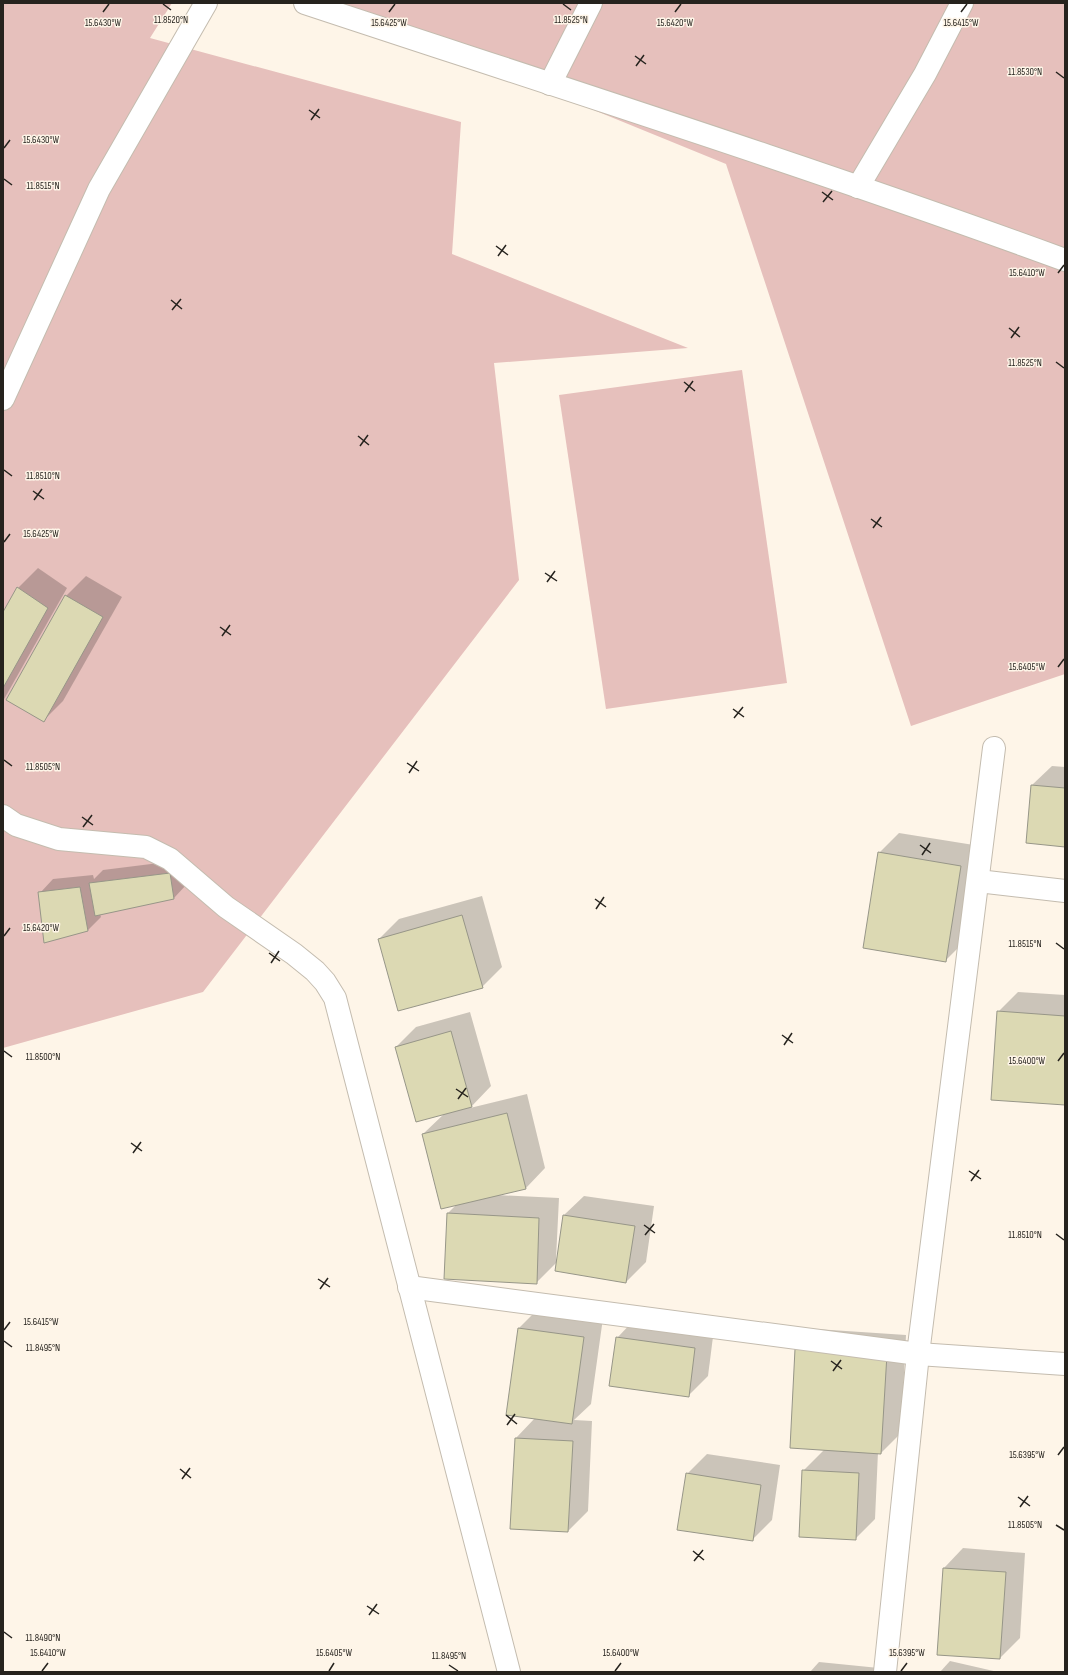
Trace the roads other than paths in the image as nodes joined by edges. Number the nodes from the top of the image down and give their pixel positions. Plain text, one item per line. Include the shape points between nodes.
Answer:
1 (206, 3) edge
2 (305, 3) edge
3 (591, 3) edge
4 (962, 3) edge
5 (550, 84) junction
6 (858, 187) junction
7 (1065, 260) edge
8 (3, 399) edge
9 (994, 748) dead end
10 (3, 816) edge
11 (978, 881) junction
12 (1065, 891) edge
13 (409, 1287) junction
14 (918, 1354) junction
15 (1065, 1364) edge
16 (509, 1672) edge
17 (885, 1672) edge

1 - 8 street via 99,189
2 - 5 street
3 - 5 street
4 - 6 street via 925,74
5 - 6 street
6 - 7 street
9 - 11 street
10 - 13 street via 16,825 60,839 146,847 170,859 226,907 315,971 335,998
11 - 12 street
11 - 14 street
13 - 14 street
13 - 16 street
14 - 15 street
14 - 17 street

